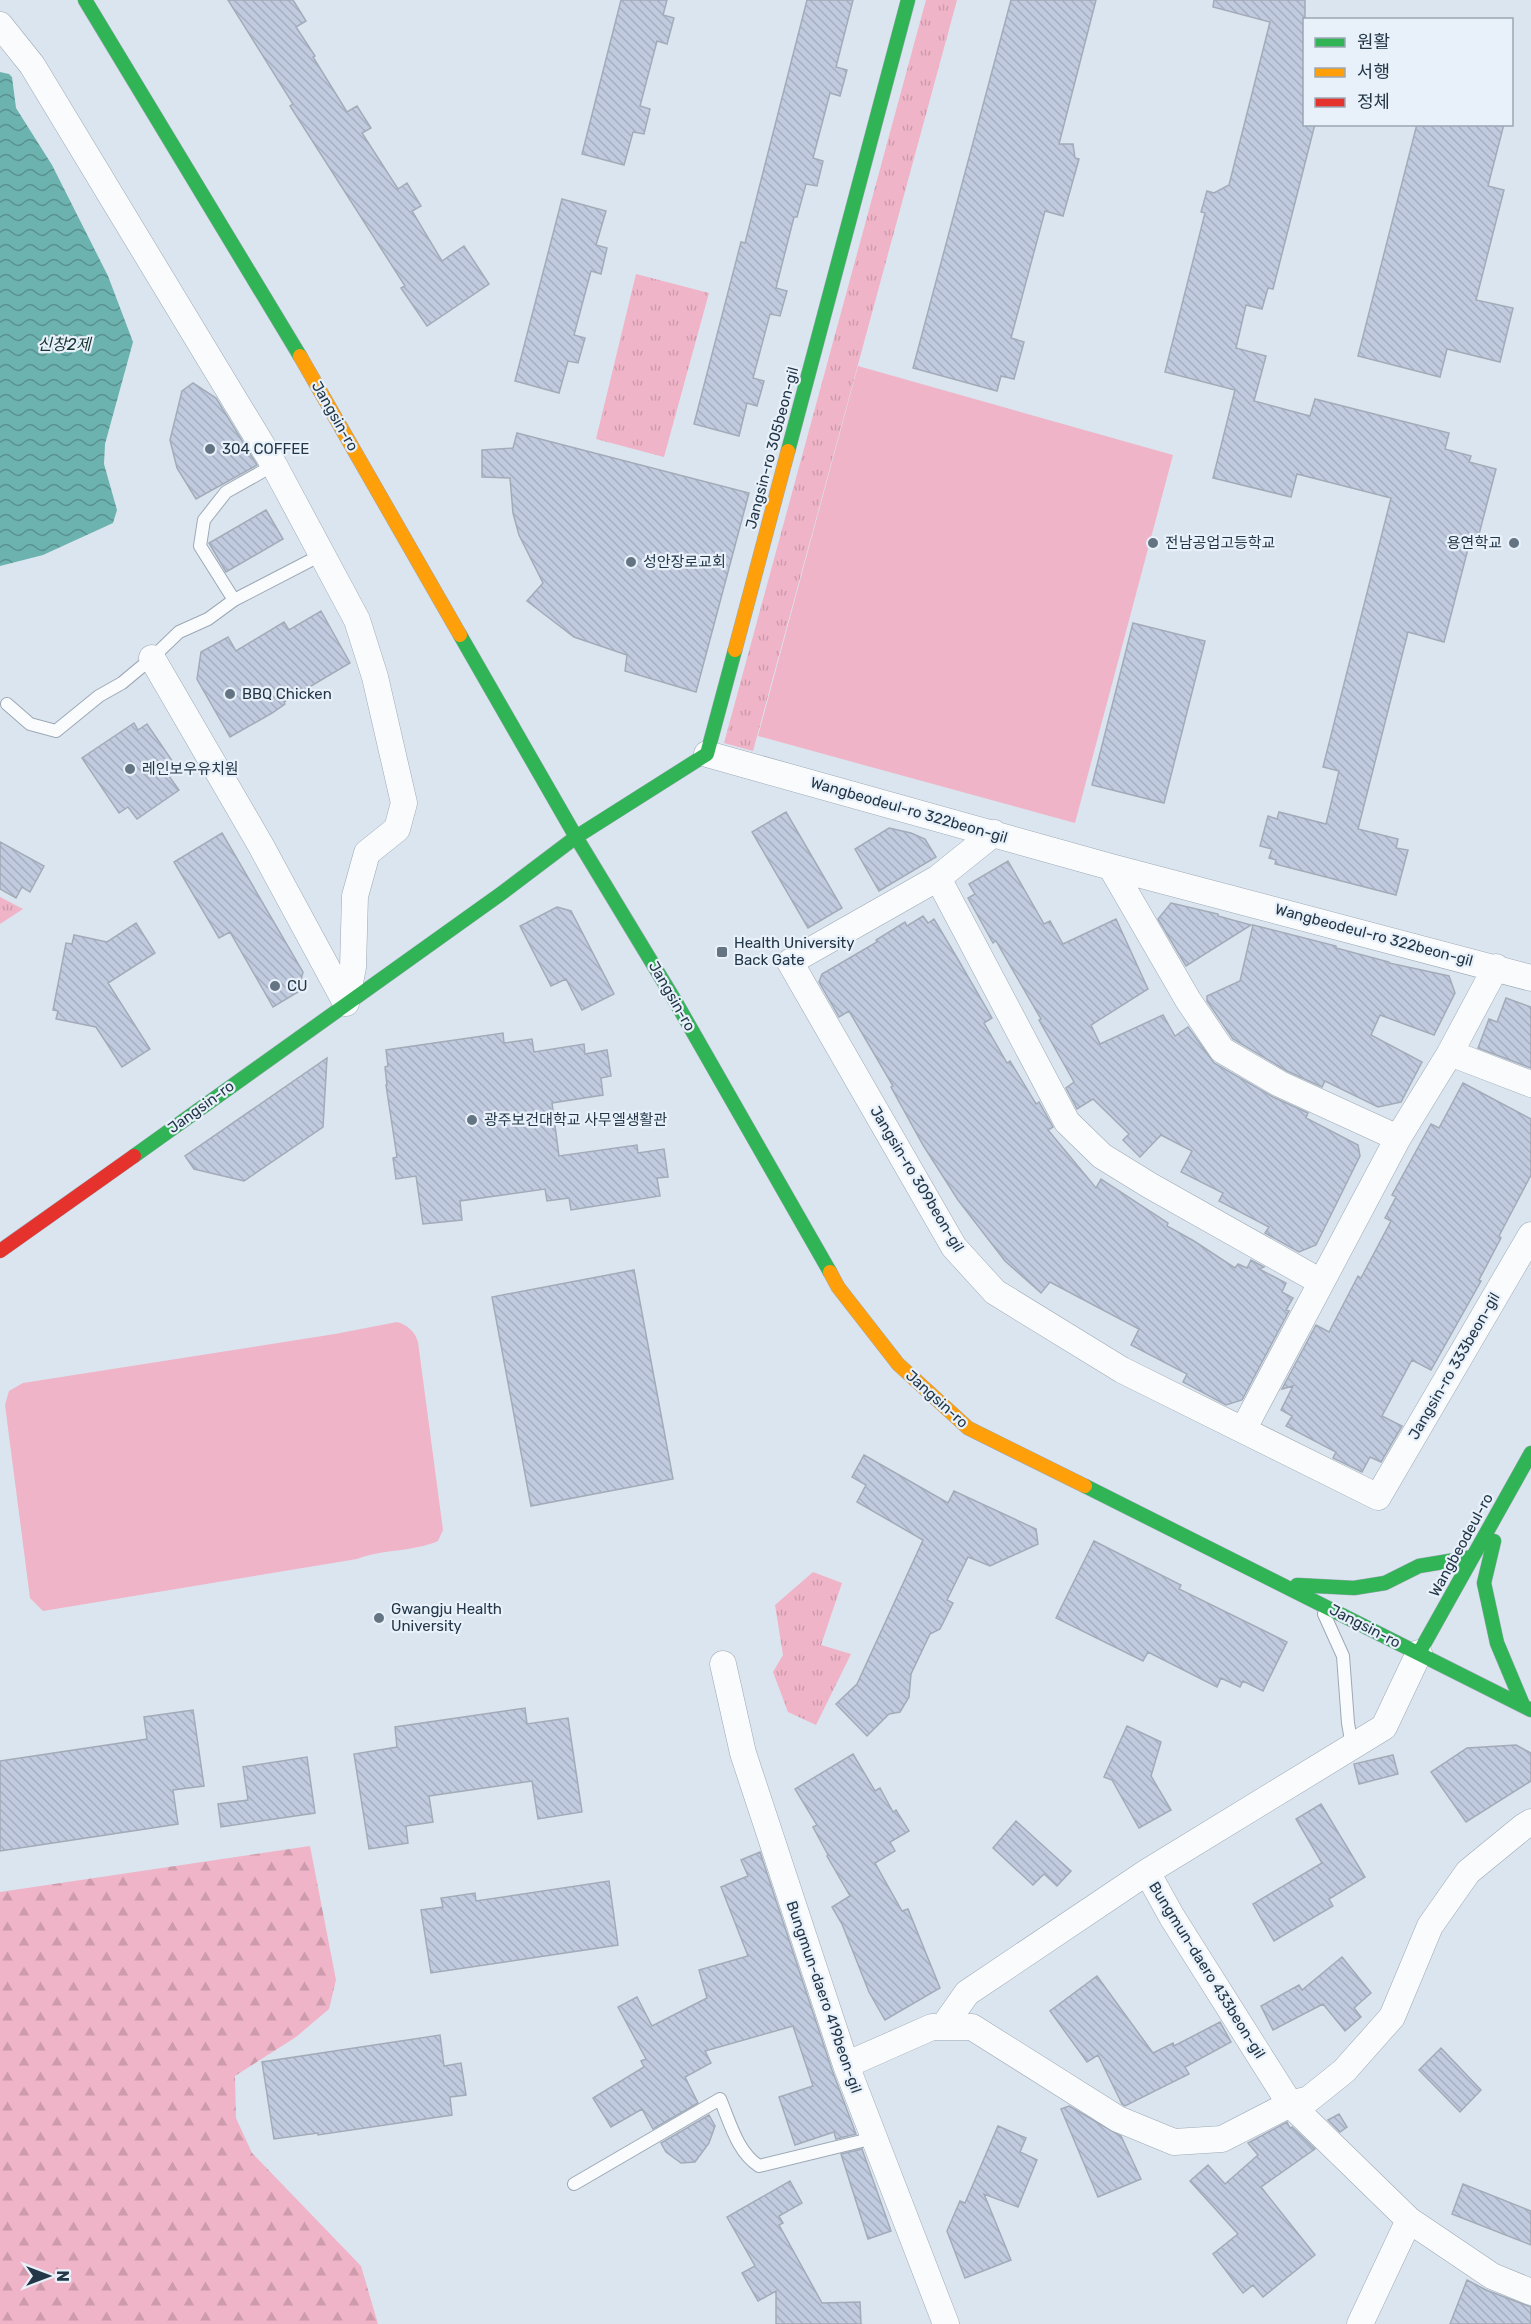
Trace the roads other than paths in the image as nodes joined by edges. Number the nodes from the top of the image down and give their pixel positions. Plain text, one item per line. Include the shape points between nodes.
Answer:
1 (85, 0) edge
2 (908, 0) edge
3 (0, 25) edge
4 (274, 465) junction
5 (323, 554) junction
6 (234, 600) junction
7 (152, 658) junction
8 (7, 704) dead end
9 (707, 754) junction
10 (994, 834) junction
11 (576, 837) junction
12 (1112, 867) junction
13 (938, 878) junction
14 (1496, 967) junction
15 (1531, 978) edge
16 (346, 1003) junction
17 (1450, 1053) junction
18 (1531, 1084) edge
19 (1398, 1138) junction
20 (1531, 1235) edge
21 (0, 1251) edge
22 (1321, 1282) junction
23 (1243, 1430) junction
24 (1531, 1453) edge
25 (1496, 1515) junction
26 (1473, 1557) junction
27 (1280, 1584) junction
28 (1318, 1602) junction
29 (1419, 1653) junction
30 (723, 1664) dead end
31 (1527, 1708) edge
32 (1352, 1746) junction
33 (1531, 1822) edge
34 (1147, 1872) junction
35 (943, 2027) junction
36 (846, 2065) junction
37 (1290, 2104) junction
38 (874, 2138) junction
39 (574, 2184) dead end
40 (1409, 2220) junction
41 (1531, 2292) edge
42 (946, 2324) edge
43 (1360, 2324) edge

1 - 11 main road, Jangsin-ro via 283,326
2 - 9 main road, Jangsin-ro 305beon-gil
3 - 4 street via 32,64
4 - 5 street
4 - 6 lane via 226,492 204,520 200,546
5 - 6 lane
5 - 16 street via 357,620 375,677 404,803 397,829 367,853 355,896 353,967
6 - 7 lane via 208,619 179,632
7 - 8 lane via 56,731 30,724
7 - 16 street
9 - 10 street, Wangbeodeul-ro 322beon-gil
9 - 11 main road
10 - 12 street, Wangbeodeul-ro 322beon-gil
10 - 13 street, Jangsin-ro 309beon-gil
11 - 16 main road, Jangsin-ro
11 - 27 main road, Jangsin-ro via 674,999 838,1287 898,1364 968,1428
12 - 14 street, Wangbeodeul-ro 322beon-gil
12 - 19 street via 1188,1000 1222,1050 1280,1084
13 - 22 street via 1067,1122 1102,1156
13 - 23 street, Jangsin-ro 309beon-gil via 790,962 954,1247 995,1292 1122,1370
14 - 15 street, Wangbeodeul-ro 322beon-gil
14 - 17 street, Wangbeodeul-ro 322beon-gil
16 - 21 main road, Jangsin-ro
17 - 18 street
17 - 19 street, Wangbeodeul-ro 322beon-gil
19 - 22 street, Wangbeodeul-ro 322beon-gil
20 - 23 street, Jangsin-ro 333beon-gil via 1378,1497
22 - 23 street, Wangbeodeul-ro 322beon-gil
24 - 25 main road, Wangbeodeul-ro
25 - 26 main road, Wangbeodeul-ro
25 - 31 main road via 1484,1583 1497,1643
26 - 27 main road via 1419,1566 1385,1583 1354,1588
26 - 29 main road, Wangbeodeul-ro
27 - 28 main road, Jangsin-ro
28 - 29 main road, Jangsin-ro
28 - 32 lane via 1343,1656
29 - 31 main road, Jangsin-ro
29 - 32 street via 1384,1727
30 - 36 street, Bungmun-daero 419beon-gil via 743,1753
32 - 34 street
33 - 37 street via 1468,1872 1430,1926 1392,2017 1344,2071 1309,2099
34 - 35 street, Bungmun-daero 433beon-gil via 967,1993
34 - 37 street, Bungmun-daero 433beon-gil
35 - 36 street via 932,2027
35 - 37 street via 972,2027 1118,2119 1174,2142 1222,2139
36 - 38 street, Bungmun-daero 419beon-gil
37 - 40 street, Bungmun-daero 433beon-gil
38 - 39 lane via 759,2166 742,2150 720,2099
38 - 42 street, Bungmun-daero 419beon-gil
40 - 41 street, Bungmun-daero 433beon-gil via 1491,2276
40 - 43 street

